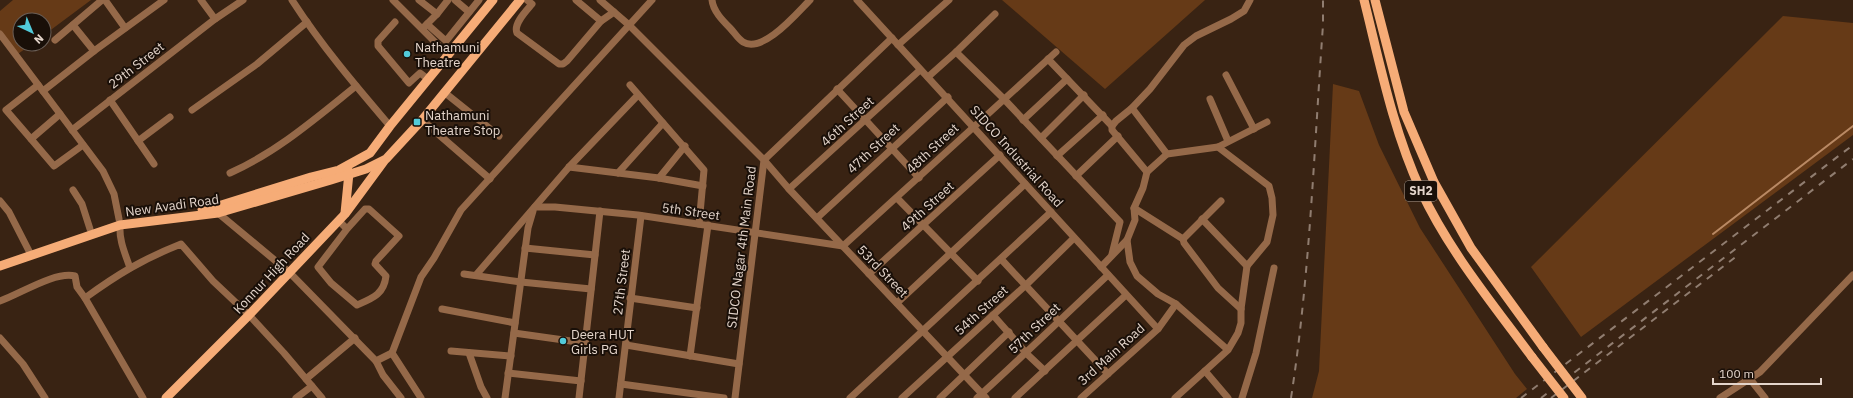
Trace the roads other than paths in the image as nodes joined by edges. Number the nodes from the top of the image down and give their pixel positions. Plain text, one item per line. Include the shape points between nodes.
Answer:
1 (103, 0) edge
2 (164, 0) edge
3 (201, 0) edge
4 (243, 0) edge
5 (292, 0) edge
6 (393, 0) edge
7 (419, 0) edge
8 (448, 0) edge
9 (454, 0) edge
10 (479, 0) edge
11 (493, 0) edge
12 (520, 0) edge
13 (576, 0) edge
14 (601, 0) edge
15 (652, 0) edge
16 (712, 0) edge
17 (810, 0) edge
18 (857, 0) edge
19 (949, 0) edge
20 (1250, 0) edge
21 (1364, 0) edge
22 (1375, 0) edge
23 (531, 1) edge
24 (155, 3) edge
25 (469, 12) junction
26 (614, 12) junction
27 (437, 14) junction
28 (995, 14) dead end
29 (215, 19) junction
30 (601, 21) junction
31 (307, 22) junction
32 (395, 22) dead end
33 (427, 24) junction
34 (73, 25) junction
35 (629, 25) junction
36 (125, 28) junction
37 (422, 30) junction
38 (0, 34) edge
39 (892, 38) junction
40 (55, 40) dead end
41 (898, 45) junction
42 (94, 51) junction
43 (956, 52) junction
44 (1056, 52) dead end
45 (448, 56) junction
46 (1048, 60) junction
47 (920, 70) junction
48 (1226, 75) dead end
49 (928, 77) junction
50 (428, 79) junction
51 (1067, 79) junction
52 (630, 85) dead end
53 (356, 86) junction
54 (41, 88) junction
55 (837, 89) junction
56 (444, 92) junction
57 (638, 95) junction
58 (1084, 95) junction
59 (948, 97) junction
60 (1003, 98) junction
61 (1210, 99) dead end
62 (110, 100) junction
63 (1132, 108) junction
64 (192, 110) dead end
65 (60, 114) junction
66 (1102, 115) junction
67 (170, 117) dead end
68 (422, 120) junction
69 (1023, 120) junction
70 (866, 121) junction
71 (1266, 122) dead end
72 (663, 123) junction
73 (390, 126) junction
74 (973, 126) junction
75 (1112, 126) junction
76 (1254, 129) junction
77 (72, 130) junction
78 (499, 136) dead end
79 (1118, 136) junction
80 (1040, 138) junction
81 (31, 139) junction
82 (138, 141) junction
83 (1228, 141) junction
84 (83, 145) junction
85 (685, 146) junction
86 (1218, 146) junction
87 (891, 148) junction
88 (371, 152) junction
89 (1167, 154) junction
90 (1000, 156) junction
91 (1057, 156) junction
92 (764, 160) junction
93 (382, 161) junction
94 (154, 164) dead end
95 (569, 167) junction
96 (348, 170) junction
97 (1147, 172) junction
98 (230, 173) dead end
99 (618, 173) junction
100 (1076, 176) junction
101 (659, 178) junction
102 (919, 178) junction
103 (490, 179) junction
104 (1025, 184) junction
105 (703, 186) junction
106 (789, 189) junction
107 (73, 190) dead end
108 (897, 198) junction
109 (0, 201) edge
110 (1221, 201) dead end
111 (535, 207) junction
112 (1134, 208) junction
113 (600, 211) junction
114 (1051, 212) junction
115 (218, 213) junction
116 (641, 216) junction
117 (342, 217) junction
118 (817, 218) junction
119 (1202, 218) junction
120 (120, 222) junction
121 (699, 224) junction
122 (708, 225) junction
123 (924, 225) junction
124 (90, 229) junction
125 (347, 229) junction
126 (754, 233) junction
127 (1074, 238) junction
128 (1183, 239) junction
129 (1127, 240) junction
130 (843, 246) junction
131 (525, 248) junction
132 (29, 251) junction
133 (951, 253) junction
134 (1112, 254) junction
135 (595, 255) junction
136 (1001, 259) junction
137 (0, 260) edge
138 (0, 266) edge
139 (1247, 266) junction
140 (1101, 267) junction
141 (130, 268) junction
142 (1274, 268) dead end
143 (289, 272) junction
144 (464, 274) dead end
145 (869, 274) junction
146 (476, 275) junction
147 (1108, 275) junction
148 (1853, 275) edge
149 (978, 281) junction
150 (520, 282) junction
151 (1026, 285) junction
152 (591, 289) junction
153 (1126, 295) junction
154 (85, 298) junction
155 (630, 298) junction
156 (0, 301) edge
157 (897, 303) junction
158 (1176, 304) junction
159 (697, 308) junction
160 (442, 309) dead end
161 (1241, 309) junction
162 (249, 315) junction
163 (993, 315) junction
164 (1059, 320) junction
165 (515, 323) junction
166 (1158, 329) junction
167 (923, 332) junction
168 (1009, 332) junction
169 (514, 333) junction
170 (0, 338) edge
171 (355, 338) junction
172 (1078, 340) junction
173 (585, 343) junction
174 (626, 345) junction
175 (1228, 350) junction
176 (451, 351) dead end
177 (392, 353) junction
178 (469, 353) junction
179 (1027, 354) junction
180 (511, 356) junction
181 (690, 356) junction
182 (948, 356) junction
183 (376, 361) junction
184 (739, 364) junction
185 (1045, 371) junction
186 (1205, 371) junction
187 (508, 373) junction
188 (1108, 374) junction
189 (965, 375) junction
190 (1750, 378) junction
191 (306, 379) junction
192 (581, 381) junction
193 (621, 384) junction
194 (312, 386) junction
195 (686, 395) edge
196 (982, 396) edge
197 (169, 397) edge
198 (45, 398) edge
199 (143, 398) edge
200 (296, 398) edge
201 (322, 398) edge
202 (401, 398) edge
203 (421, 398) edge
204 (487, 398) edge
205 (505, 398) edge
206 (579, 398) edge
207 (619, 398) edge
208 (724, 398) edge
209 (735, 398) edge
210 (850, 398) edge
211 (902, 398) edge
212 (940, 398) edge
213 (1015, 398) edge
214 (1081, 398) edge
215 (1175, 398) edge
216 (1228, 398) edge
217 (1242, 398) edge
218 (1564, 398) edge
219 (1582, 398) edge
220 (1720, 398) edge
221 (1765, 398) edge

1 - 34 street
1 - 36 street
2 - 24 street
3 - 29 street
4 - 29 street, 29th Street
5 - 31 street
6 - 37 street
7 - 27 street
8 - 27 street
9 - 25 street
10 - 25 street
11 - 45 main road, New Avadi Road
12 - 56 main road, New Avadi Road
13 - 30 street
14 - 26 street, SIDCO Nagar 4th Main Road
15 - 35 street
16 - 17 street via 713,6 725,23 744,42 756,44 771,37
18 - 39 street, SIDCO Industrial Road
19 - 41 street
20 - 63 street via 1244,11 1184,45
21 - 218 main road, SH2, bridge via 1397,130 1421,190 1461,260
22 - 219 main road, SH2, bridge via 1404,112 1434,182 1471,248
23 - 30 street via 517,25 517,33 559,64 567,61
24 - 36 street
25 - 33 street via 446,41
26 - 30 street
26 - 35 street, SIDCO Nagar 4th Main Road
27 - 33 street
28 - 43 street
29 - 62 street, 29th Street
31 - 53 street
31 - 64 street via 257,64
32 - 50 street via 378,41 378,46 409,84 420,73
33 - 37 street
34 - 40 street
34 - 42 street
35 - 92 street, SIDCO Nagar 4th Main Road
35 - 103 street
36 - 42 street
37 - 45 street
38 - 54 street
39 - 41 street, SIDCO Industrial Road
39 - 55 street
41 - 47 street, SIDCO Industrial Road
42 - 54 street
43 - 49 street
43 - 60 street
44 - 46 street, 48th Street
45 - 50 main road, New Avadi Road
46 - 51 street
46 - 60 street, 48th Street
47 - 49 street, SIDCO Industrial Road
47 - 70 street, 46th Street
48 - 76 street
49 - 59 street, SIDCO Industrial Road
50 - 73 main road, New Avadi Road
51 - 58 street
51 - 69 street
52 - 57 street
53 - 73 street
53 - 98 street via 286,141
54 - 65 street
54 - 81 street via 6,110
55 - 70 street
55 - 92 street
56 - 68 main road, New Avadi Road
56 - 78 street
57 - 72 street
57 - 95 street
58 - 66 street
58 - 80 street
59 - 74 street, SIDCO Industrial Road
59 - 87 street, 47th Street
60 - 69 street
60 - 74 street, 48th Street
61 - 83 street
62 - 77 street, 29th Street
62 - 82 street
63 - 75 street
63 - 89 street
65 - 77 street
65 - 81 street
66 - 75 street
66 - 91 street
67 - 82 street
68 - 93 main road, New Avadi Road
68 - 103 street
69 - 80 street
70 - 87 street
70 - 106 street, 46th Street
71 - 76 street
72 - 85 street
72 - 99 street
73 - 88 main road, New Avadi Road
74 - 90 street, SIDCO Industrial Road
74 - 102 street, 48th Street
75 - 79 street via 1112,130
76 - 83 street
77 - 84 street
79 - 97 street
79 - 100 street
80 - 91 street
81 - 84 street via 54,166
82 - 94 street
83 - 86 street
84 - 120 street via 103,171 114,194
85 - 101 street
85 - 105 street via 704,170
86 - 89 street
86 - 139 street via 1269,186 1272,198 1273,215 1267,242
87 - 102 street
87 - 118 street, 47th Street
88 - 93 main road
88 - 96 main road, New Avadi Road
89 - 97 street
90 - 104 street, SIDCO Industrial Road
90 - 123 street, 49th Street
91 - 100 street
92 - 106 street, 53rd Street
92 - 126 street, SIDCO Nagar 4th Main Road
93 - 96 main road, New Avadi Road via 366,169
93 - 117 main road, Konnur High Road
95 - 99 street
95 - 111 street
96 - 115 main road, New Avadi Road
96 - 117 main road
96 - 120 main road, New Avadi Road via 311,177 215,207
97 - 112 street
99 - 101 street
100 - 134 street via 1120,222
101 - 105 street
102 - 108 street, 48th Street
103 - 177 street via 461,210 434,258 420,277
104 - 114 street, SIDCO Industrial Road
104 - 133 street
105 - 121 street
106 - 118 street, 53rd Street
107 - 124 street via 82,204
108 - 123 street
108 - 130 street, 48th Street
109 - 132 street via 9,212
110 - 119 street
111 - 113 street, 5th Street
111 - 131 street
111 - 146 street
112 - 128 street
112 - 129 street via 1135,220
113 - 116 street, 5th Street
113 - 135 street
114 - 127 street, SIDCO Industrial Road
114 - 136 street
115 - 120 main road, New Avadi Road
115 - 143 street
116 - 121 street, 5th Street
116 - 155 street, 27th Street
117 - 125 street
117 - 143 main road, Konnur High Road
118 - 130 street, 53rd Street
119 - 128 street
119 - 139 street
120 - 124 main road, New Avadi Road
120 - 138 main road, New Avadi Road
120 - 141 street via 119,235
121 - 122 street, 5th Street
122 - 126 street, 5th Street
122 - 159 street
123 - 133 street
123 - 145 street, 49th Street
124 - 132 main road, New Avadi Road
125 - 125 street via 318,267 331,283 358,305 374,298 385,285 386,276 375,264 399,236 369,209 365,209
126 - 130 street, 5th Street
126 - 184 street, SIDCO Nagar 4th Main Road
127 - 140 street, SIDCO Industrial Road
127 - 151 street, 54th Street
128 - 161 street via 1218,288
129 - 134 street
129 - 158 street via 1130,262 1137,276 1158,294
130 - 145 street, 53rd Street
131 - 135 street
131 - 150 street
132 - 137 main road, New Avadi Road
133 - 149 street
133 - 157 street
134 - 140 street
135 - 152 street
136 - 149 street
136 - 151 street
139 - 161 street
140 - 147 street, SIDCO Industrial Road
141 - 154 street
141 - 162 street via 181,244 213,281
142 - 217 street via 1256,353
143 - 162 main road, Konnur High Road
143 - 171 street
144 - 146 street
145 - 157 street, 53rd Street
146 - 150 street
147 - 153 street, SIDCO Industrial Road
147 - 164 street, 57th Street
148 - 190 street via 1760,372
149 - 167 street
150 - 152 street
150 - 165 street
151 - 163 street, 54th Street
151 - 164 street
152 - 173 street
153 - 166 street, SIDCO Industrial Road
153 - 172 street
154 - 156 street via 77,287 75,276 70,275 52,278
154 - 199 street
155 - 159 street
155 - 174 street, 27th Street
157 - 167 street, 53rd Street
158 - 166 street, 3rd Main Road
158 - 175 street
159 - 181 street
160 - 165 street
161 - 175 street via 1238,333
162 - 191 street
162 - 197 main road, Konnur High Road
163 - 168 street
163 - 182 street, 54th Street
164 - 172 street
164 - 179 street, 57th Street
165 - 169 street
166 - 188 street, 3rd Main Road
167 - 182 street, 53rd Street
167 - 210 street
168 - 179 street
168 - 189 street
169 - 173 street
169 - 180 street
170 - 198 street via 23,364
171 - 183 street
171 - 191 street
172 - 185 street
172 - 188 street
173 - 192 street
174 - 181 street
174 - 193 street, 27th Street
175 - 186 street
176 - 178 street
177 - 183 street
177 - 203 street
178 - 180 street
178 - 204 street
179 - 185 street
179 - 196 street, 57th Street
180 - 187 street
181 - 184 street
182 - 189 street, 53rd Street
182 - 211 street, 54th Street
183 - 202 street via 383,375
184 - 209 street, SIDCO Nagar 4th Main Road
185 - 213 street
186 - 215 street
186 - 216 street
187 - 192 street
187 - 205 street
188 - 214 street, 3rd Main Road
189 - 196 street, 53rd Street
189 - 212 street
190 - 220 street
190 - 221 street
191 - 194 street
192 - 206 street
193 - 195 street
193 - 207 street, 27th Street
194 - 200 street
194 - 201 street
195 - 208 street

